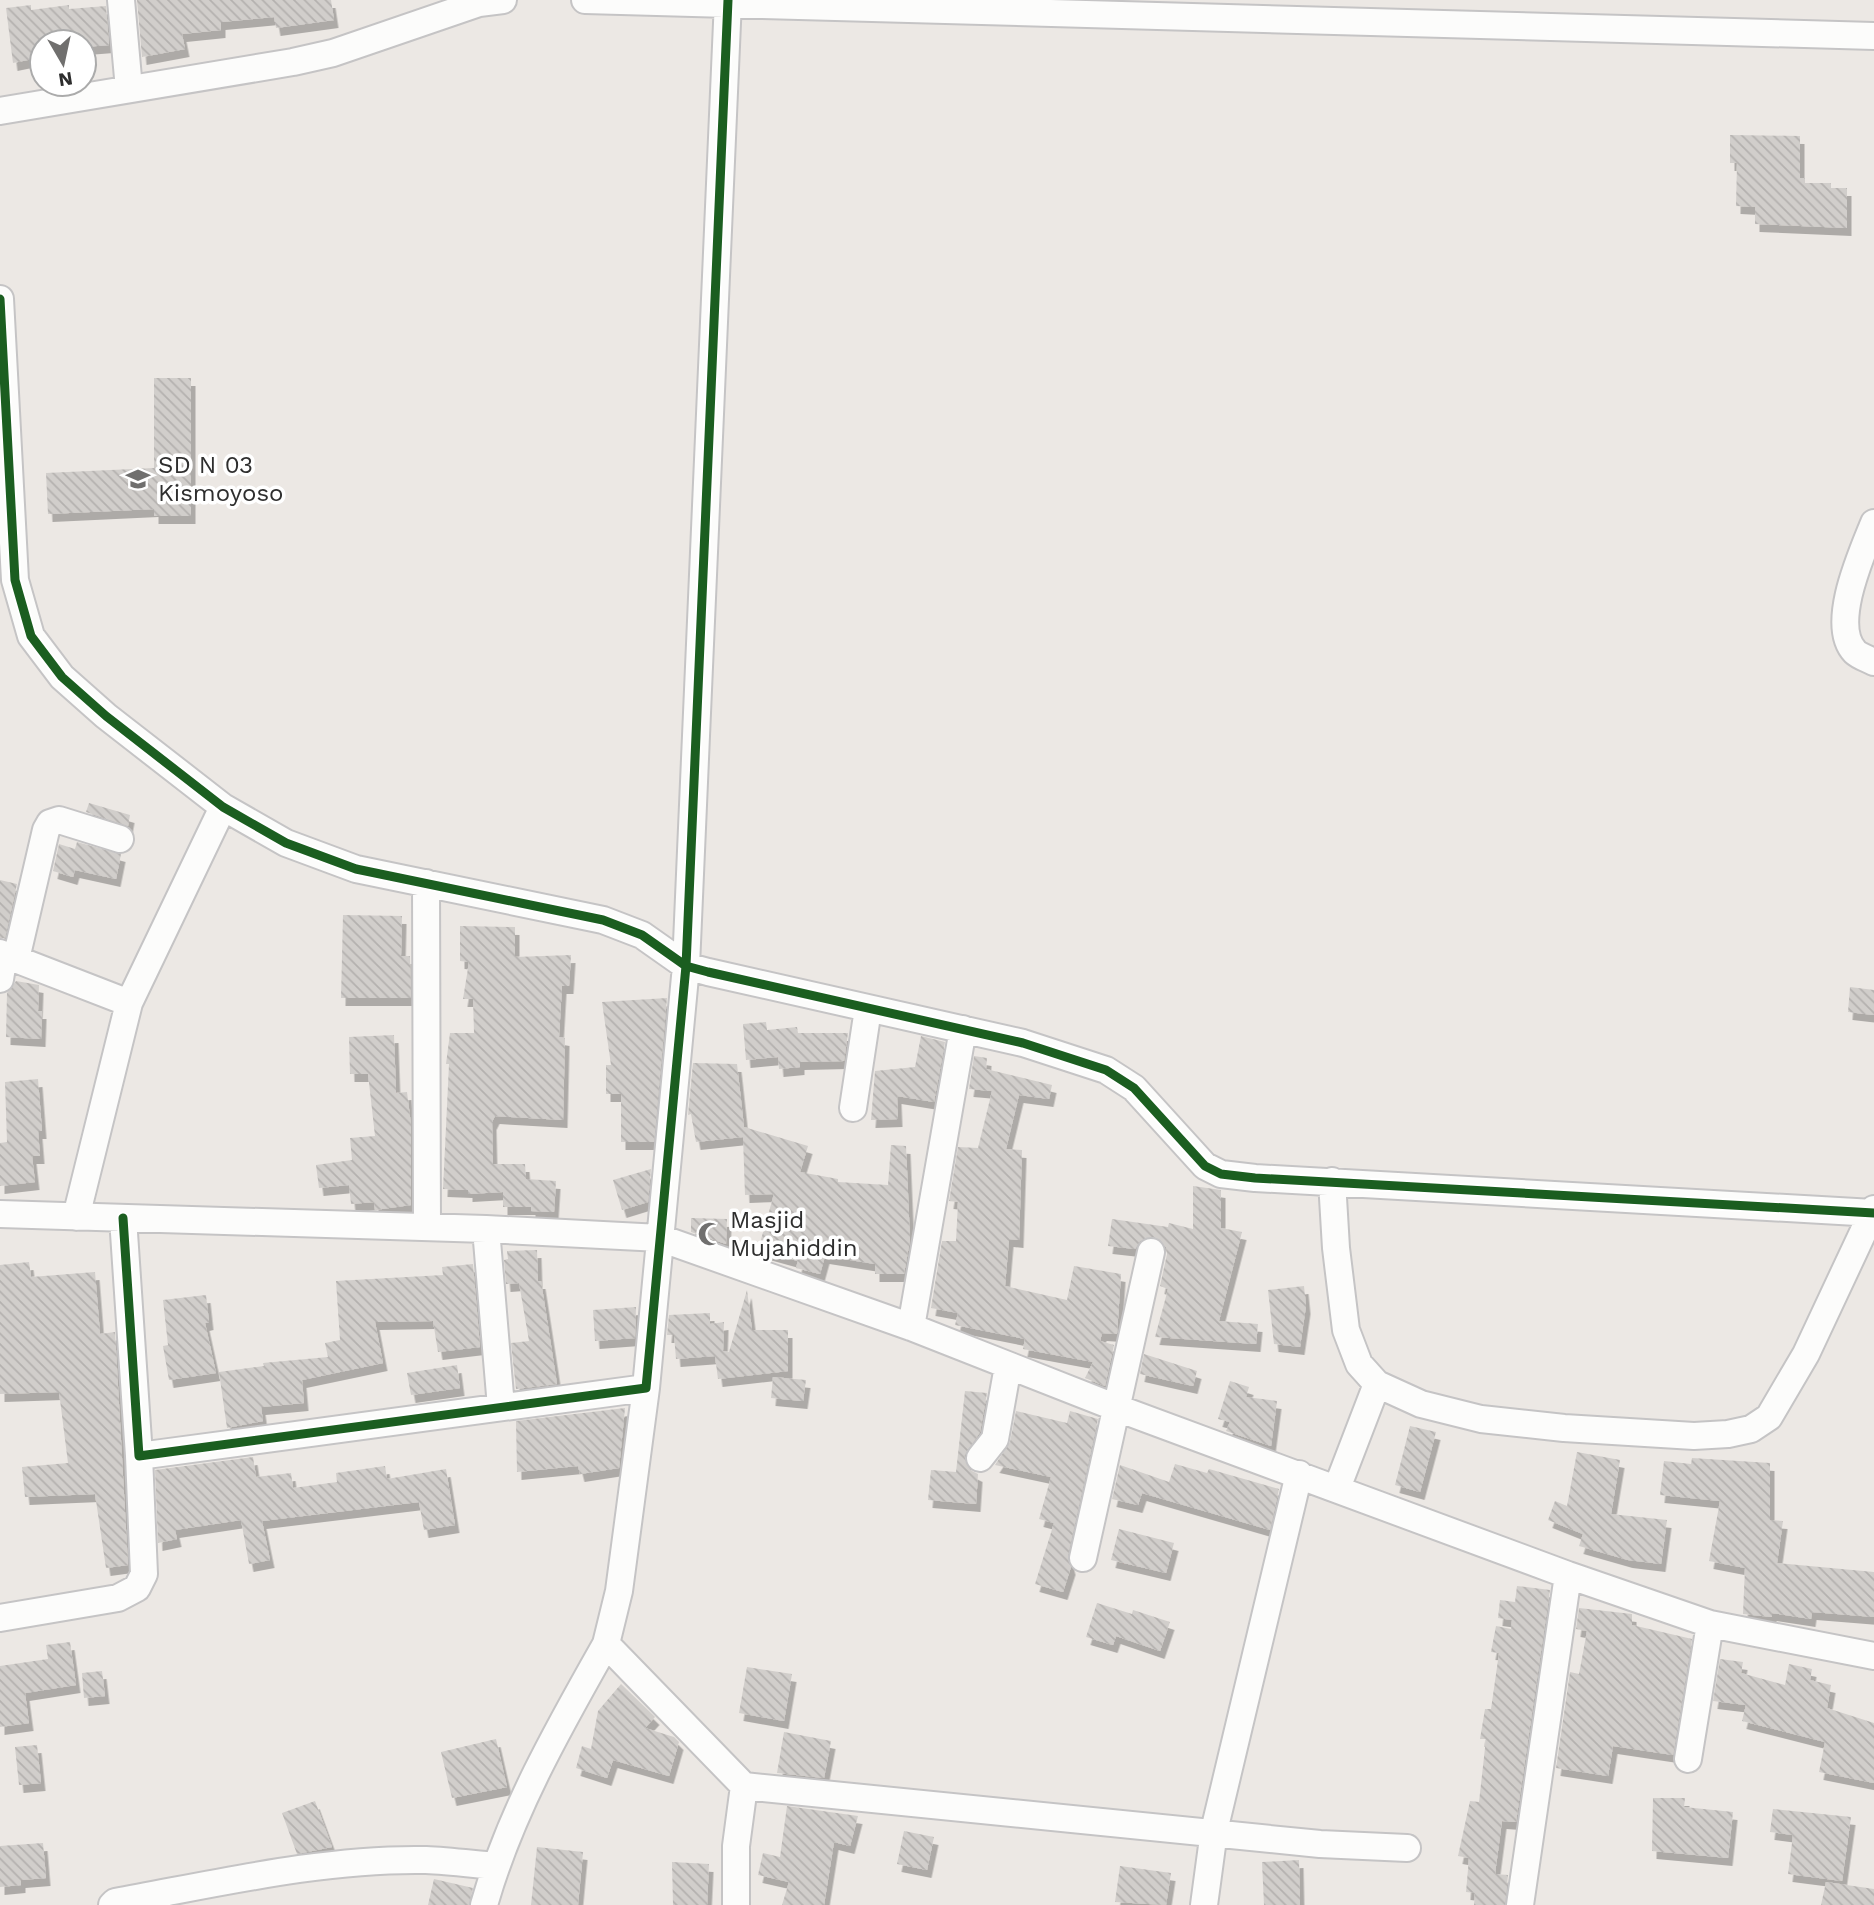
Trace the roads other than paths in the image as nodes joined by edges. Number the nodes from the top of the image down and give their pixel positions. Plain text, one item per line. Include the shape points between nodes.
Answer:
1 (121, 0) edge
2 (503, 0) edge
3 (585, 0) edge
4 (728, 2) edge
5 (1874, 36) edge
6 (129, 89) junction
7 (0, 111) edge
8 (0, 299) edge
9 (0, 310) edge
10 (5, 510) edge
11 (1874, 523) edge
12 (1874, 662) edge
13 (223, 807) junction
14 (120, 839) dead end
15 (426, 883) junction
16 (5, 961) edge
17 (686, 966) junction
18 (129, 1003) junction
19 (868, 1009) junction
20 (963, 1029) junction
21 (853, 1108) dead end
22 (1332, 1181) junction
23 (1874, 1212) edge
24 (0, 1214) edge
25 (76, 1217) junction
26 (123, 1218) junction
27 (427, 1227) junction
28 (486, 1229) junction
29 (660, 1238) junction
30 (1151, 1252) dead end
31 (911, 1327) junction
32 (1008, 1366) junction
33 (1377, 1384) junction
34 (646, 1388) junction
35 (501, 1407) junction
36 (1117, 1408) junction
37 (139, 1456) junction
38 (980, 1458) dead end
39 (1299, 1474) junction
40 (1337, 1488) junction
41 (1083, 1558) dead end
42 (1567, 1575) junction
43 (0, 1618) edge
44 (1710, 1624) junction
45 (606, 1644) junction
46 (1874, 1656) edge
47 (1688, 1759) dead end
48 (744, 1786) junction
49 (1213, 1831) junction
50 (1407, 1848) dead end
51 (495, 1866) junction
52 (112, 1905) edge
53 (484, 1905) edge
54 (736, 1905) edge
55 (1204, 1905) edge
56 (1520, 1905) edge

1 - 6 street
2 - 6 street via 479,3 333,53
3 - 4 street
4 - 5 street
4 - 17 street
6 - 7 street
8 - 9 street
9 - 10 street
10 - 13 street via 15,580 31,636 70,685
11 - 12 street via 1845,610 1845,632 1855,652
13 - 15 street via 286,843 356,869
13 - 18 street
14 - 16 street via 59,820 50,823
15 - 17 street via 603,920 642,935
15 - 27 street
16 - 18 street
17 - 19 street
17 - 29 street
18 - 25 street
19 - 20 street
19 - 21 street
20 - 22 street via 1106,1070 1135,1088 1190,1152 1221,1174
20 - 31 street
22 - 23 street
22 - 33 street via 1346,1330 1359,1364
23 - 33 street via 1781,1399 1769,1417 1751,1429 1694,1436 1481,1419 1421,1404
24 - 25 street
25 - 26 street
26 - 27 street
26 - 37 street
27 - 28 street
28 - 29 street
28 - 35 street
29 - 31 street
29 - 34 street
30 - 36 street
31 - 32 street
32 - 36 street
32 - 38 street via 995,1439
33 - 40 street
34 - 35 street
34 - 45 street via 619,1591
35 - 37 street
36 - 39 street
36 - 41 street
37 - 43 street via 144,1574 137,1588 118,1598
39 - 40 street
39 - 49 street
40 - 42 street
42 - 44 street
42 - 56 street
44 - 46 street
44 - 47 street
45 - 48 street
45 - 51 street via 567,1712
48 - 49 street
48 - 54 street via 736,1846
49 - 50 street via 1320,1844
49 - 55 street
51 - 52 street via 426,1860 372,1863 245,1879
51 - 53 street

